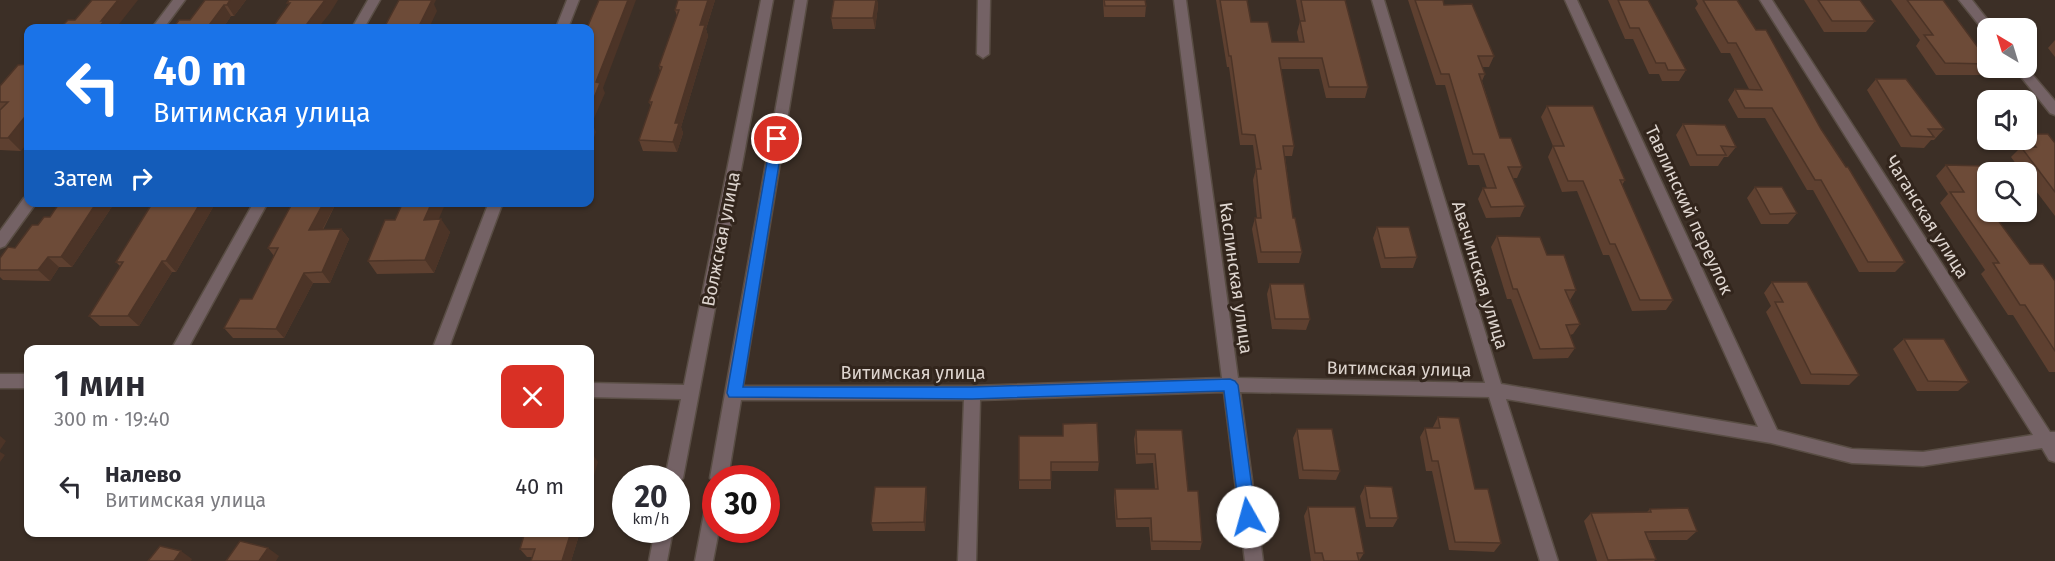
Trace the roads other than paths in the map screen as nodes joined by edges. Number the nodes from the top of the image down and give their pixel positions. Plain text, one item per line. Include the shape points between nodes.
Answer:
1 (179, 0) edge
2 (374, 0) edge
3 (573, 0) edge
4 (767, 0) edge
5 (801, 0) edge
6 (984, 0) edge
7 (1180, 0) edge
8 (1378, 0) edge
9 (1571, 0) edge
10 (1766, 0) edge
11 (1965, 0) edge
12 (1980, 18) edge
13 (161, 24) edge
14 (360, 24) edge
15 (564, 24) edge
16 (983, 54) dead end
17 (2028, 78) edge
18 (2055, 110) edge
19 (25, 207) edge
20 (258, 207) edge
21 (494, 207) edge
22 (0, 242) edge
23 (182, 345) edge
24 (442, 345) edge
25 (0, 381) edge
26 (24, 381) edge
27 (1230, 385) junction
28 (594, 390) edge
29 (1495, 390) junction
30 (692, 392) junction
31 (734, 393) junction
32 (972, 393) junction
33 (1772, 436) junction
34 (2050, 439) edge
35 (2055, 455) edge
36 (677, 465) edge
37 (721, 465) edge
38 (661, 543) edge
39 (707, 543) edge
40 (658, 561) edge
41 (704, 561) edge
42 (967, 561) edge
43 (1254, 561) edge
44 (1549, 561) edge

1 - 13 street
2 - 14 street
3 - 15 street
4 - 30 street, Волжская улица
5 - 31 street, Волжская улица
6 - 16 street
7 - 27 street, Каслинская улица
8 - 29 street, Авачинская улица
9 - 33 street, Тавлинский переулок
10 - 34 street, Чаганская улица
11 - 12 street
17 - 18 street
19 - 22 street
20 - 23 street
21 - 24 street
25 - 26 street
27 - 29 street, Витимская улица
27 - 32 street, Витимская улица
27 - 43 street, Каслинская улица
28 - 30 street
29 - 33 street, Витимская улица
29 - 44 street, Авачинская улица
30 - 36 street, Волжская улица
31 - 32 street, Витимская улица
31 - 37 street, Волжская улица
32 - 42 street
33 - 34 street, Витимская улица via 1852,456 1923,459
34 - 35 street, Чаганская улица
38 - 40 street
39 - 41 street

